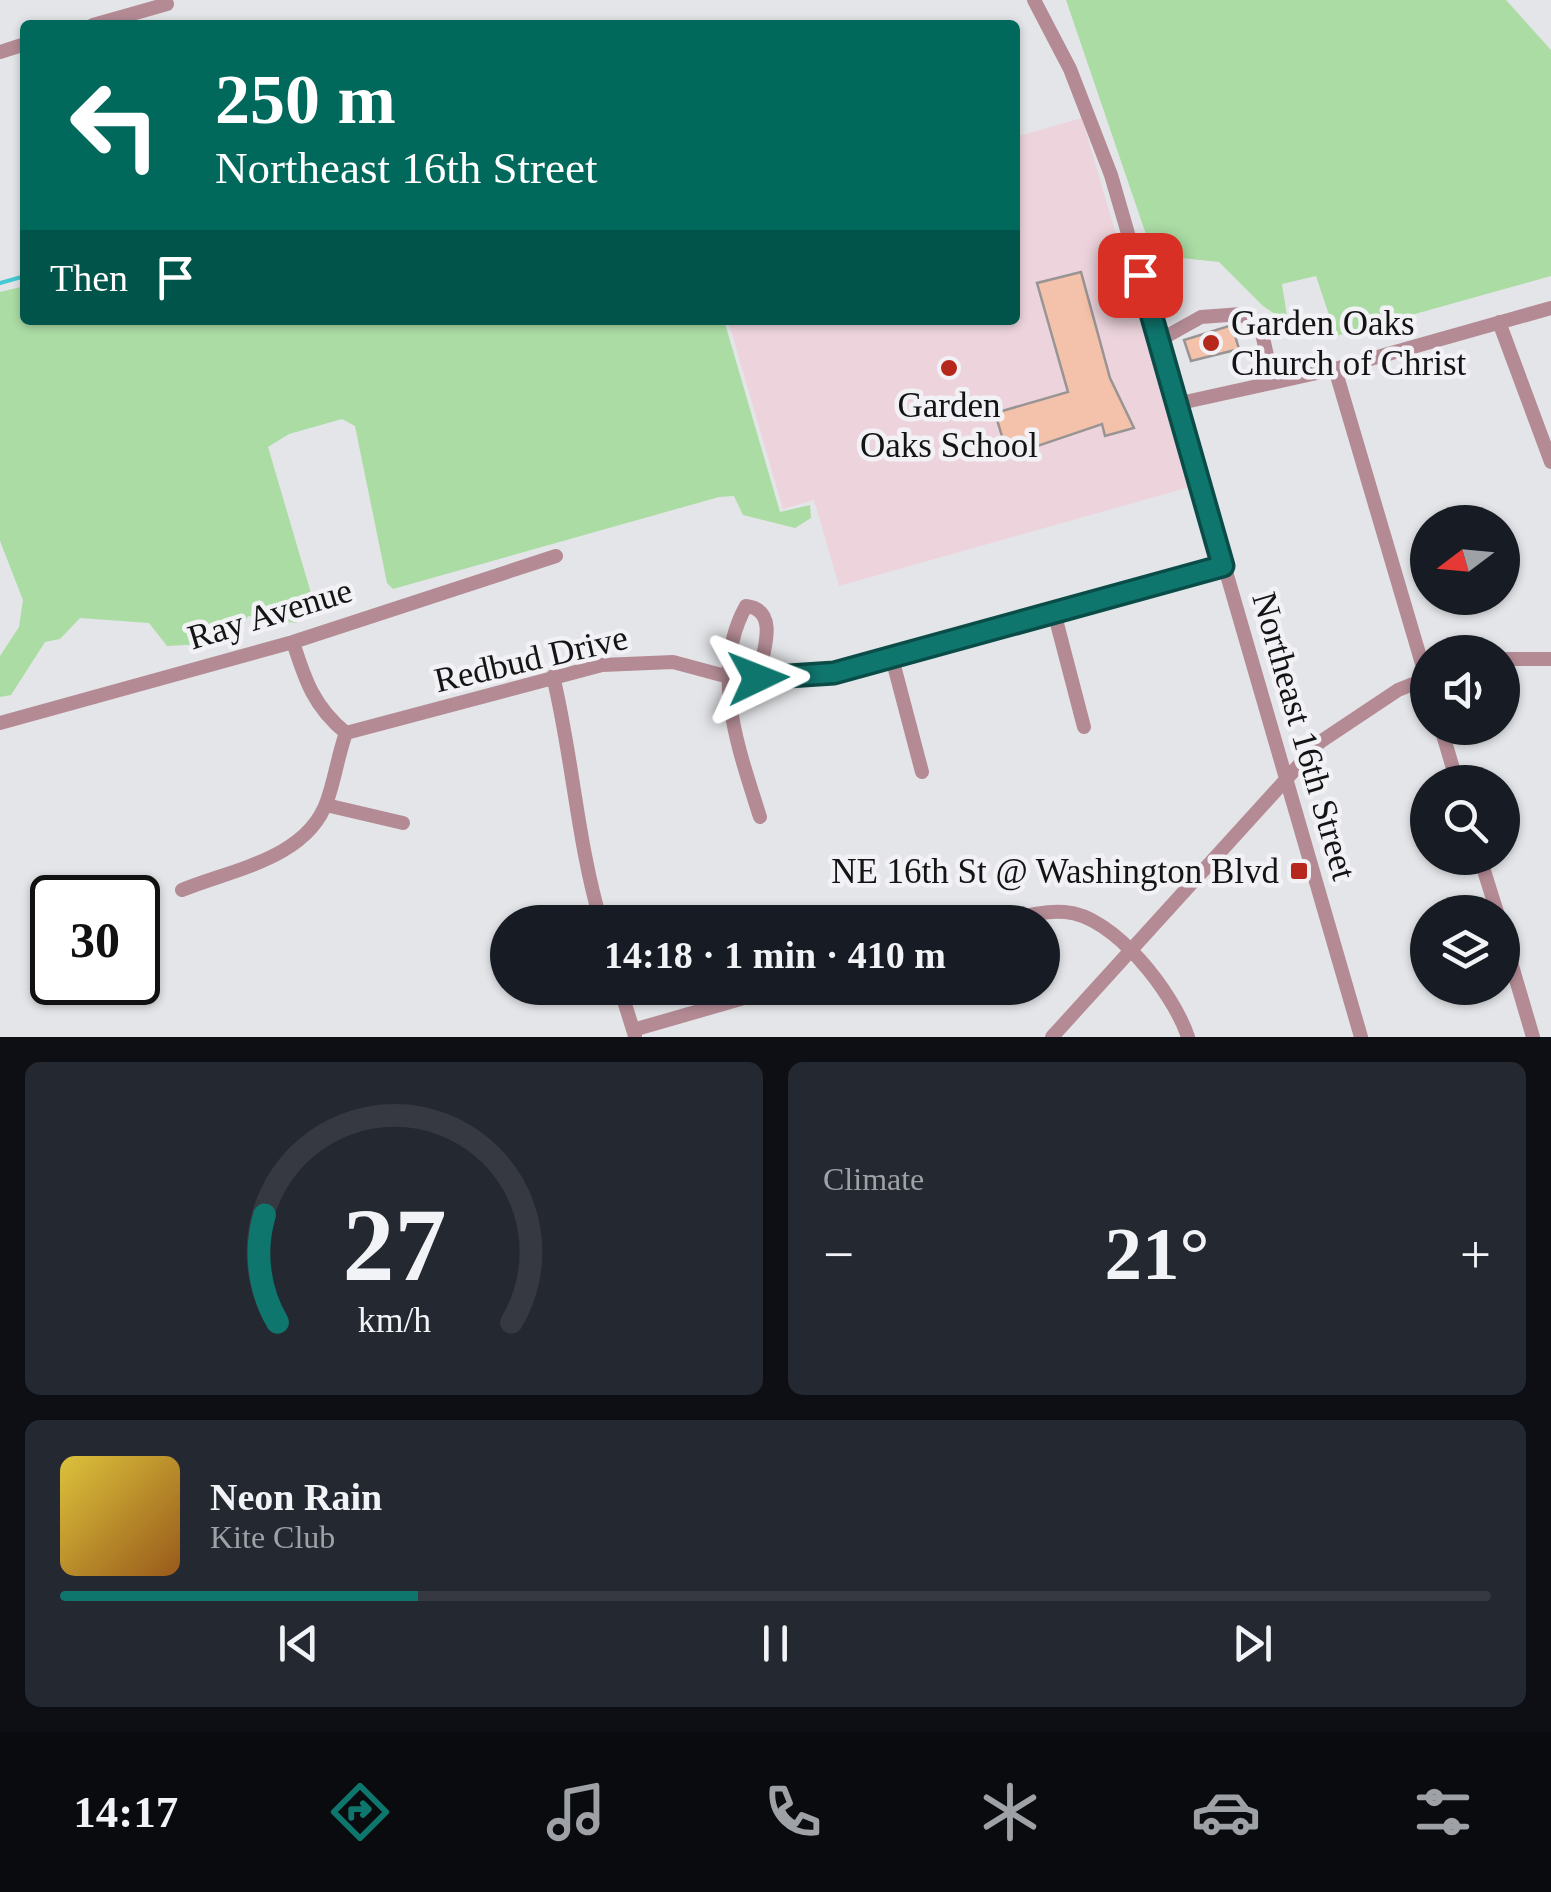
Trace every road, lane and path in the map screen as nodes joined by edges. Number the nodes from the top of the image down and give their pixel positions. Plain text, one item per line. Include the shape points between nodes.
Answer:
1 (1034, 0) edge
2 (167, 4) dead end
3 (111, 20) edge
4 (1551, 308) edge
5 (1499, 322) junction
6 (1158, 341) junction
7 (1335, 369) junction
8 (1273, 382) junction
9 (1176, 404) junction
10 (1551, 462) edge
11 (556, 556) dead end
12 (1223, 566) junction
13 (1054, 612) junction
14 (1414, 635) edge
15 (293, 642) junction
16 (892, 658) junction
17 (1551, 658) edge
18 (1520, 659) edge
19 (553, 676) junction
20 (730, 678) junction
21 (758, 678) junction
22 (1410, 686) edge
23 (0, 723) edge
24 (1084, 727) dead end
25 (346, 732) junction
26 (922, 772) dead end
27 (1285, 783) junction
28 (326, 805) junction
29 (760, 817) dead end
30 (403, 823) dead end
31 (182, 890) dead end
32 (596, 905) edge
33 (1060, 913) edge
34 (1129, 948) junction
35 (1520, 995) edge
36 (625, 1005) edge
37 (725, 1005) edge
38 (634, 1034) edge
39 (1052, 1037) edge
40 (1188, 1037) edge
41 (1361, 1037) edge
42 (1532, 1037) edge

1 - 6 street, Northeast 16th Street via 1059,44 1111,176
2 - 3 street
4 - 5 street
5 - 7 street
5 - 10 street
6 - 8 street via 1201,317 1241,314 1261,329
6 - 9 street, Northeast 16th Street
7 - 8 street
7 - 14 street
8 - 9 street
9 - 12 street, Northeast 16th Street
11 - 15 street, Ray Avenue
12 - 13 street, Redbud Drive
12 - 27 street, Northeast 16th Street
13 - 16 street, Redbud Drive
13 - 24 street
15 - 23 street, Ray Avenue
15 - 25 street via 322,713
16 - 21 street, Redbud Drive via 834,673
16 - 26 street
17 - 18 street
19 - 20 street, Redbud Drive via 638,662 700,666
19 - 25 street, Redbud Drive
19 - 32 street
20 - 21 street, Redbud Drive
20 - 21 street via 746,606 766,616
20 - 29 street via 727,700
22 - 27 street via 1320,742
25 - 28 street
27 - 34 street
27 - 41 street, Northeast 16th Street
28 - 30 street
28 - 31 street via 286,849
33 - 34 street via 1097,924
34 - 39 street
34 - 40 street via 1170,998
35 - 42 street
36 - 38 street
37 - 38 street

